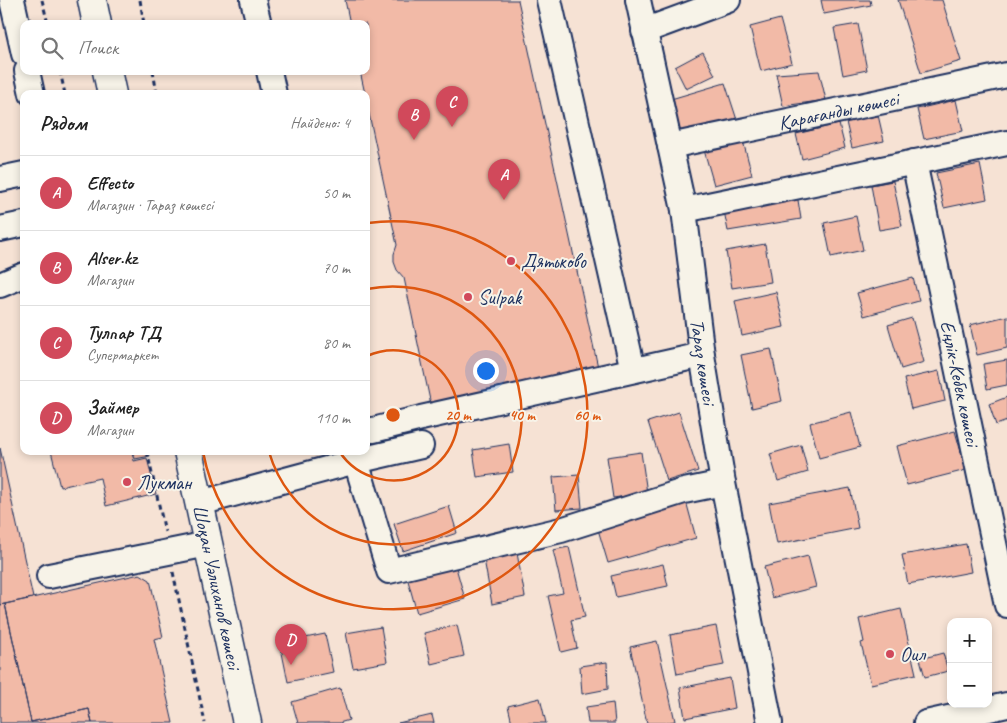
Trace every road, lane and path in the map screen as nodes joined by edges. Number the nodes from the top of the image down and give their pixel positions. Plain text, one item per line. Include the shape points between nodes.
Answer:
1 (12, 0) edge
2 (42, 0) edge
3 (140, 0) edge
4 (253, 0) edge
5 (549, 0) edge
6 (638, 0) edge
7 (728, 0) edge
8 (47, 20) edge
9 (143, 20) edge
10 (257, 20) edge
11 (644, 31) junction
12 (20, 36) edge
13 (28, 75) edge
14 (61, 75) edge
15 (108, 75) edge
16 (154, 75) edge
17 (270, 75) edge
18 (1007, 75) edge
19 (31, 90) edge
20 (64, 90) edge
21 (111, 90) edge
22 (156, 90) edge
23 (273, 90) edge
24 (1007, 143) edge
25 (670, 146) junction
26 (914, 162) junction
27 (20, 175) edge
28 (0, 179) edge
29 (684, 210) junction
30 (20, 225) edge
31 (0, 229) edge
32 (20, 277) edge
33 (0, 285) edge
34 (702, 355) junction
35 (632, 370) junction
36 (370, 430) edge
37 (421, 446) dead end
38 (148, 455) edge
39 (189, 455) edge
40 (325, 455) edge
41 (356, 461) junction
42 (312, 473) junction
43 (722, 483) junction
44 (200, 503) junction
45 (208, 544) junction
46 (169, 552) junction
47 (49, 576) dead end
48 (1007, 606) edge
49 (1007, 705) edge
50 (205, 723) edge
51 (246, 723) edge
52 (770, 723) edge
53 (926, 723) edge

1 - 12 street
2 - 8 path
3 - 9 path
4 - 10 street
5 - 35 street
6 - 11 street, Тараз көшесі
7 - 11 street
11 - 25 street, Тараз көшесі
13 - 19 street
14 - 20 path
15 - 21 main road
16 - 22 path
17 - 23 street
18 - 25 street, Қарағанды көшесі
24 - 26 street
25 - 29 street, Тараз көшесі
26 - 29 street
26 - 48 street, Еңлік-Кебек көшесі
27 - 28 street
29 - 34 street, Тараз көшесі
30 - 31 street
32 - 33 street
34 - 35 street
34 - 43 street, Тараз көшесі
35 - 36 street
37 - 41 street
38 - 46 path
39 - 44 main road, Шоқан Уәлиханов көшесі
40 - 42 street
41 - 42 street
41 - 43 street via 389,571 561,530 684,491
42 - 44 street
43 - 52 street, Тараз көшесі
44 - 45 main road, Шоқан Уәлиханов көшесі
45 - 46 street
45 - 51 main road, Шоқан Уәлиханов көшесі
46 - 47 street
46 - 50 path
49 - 53 street

